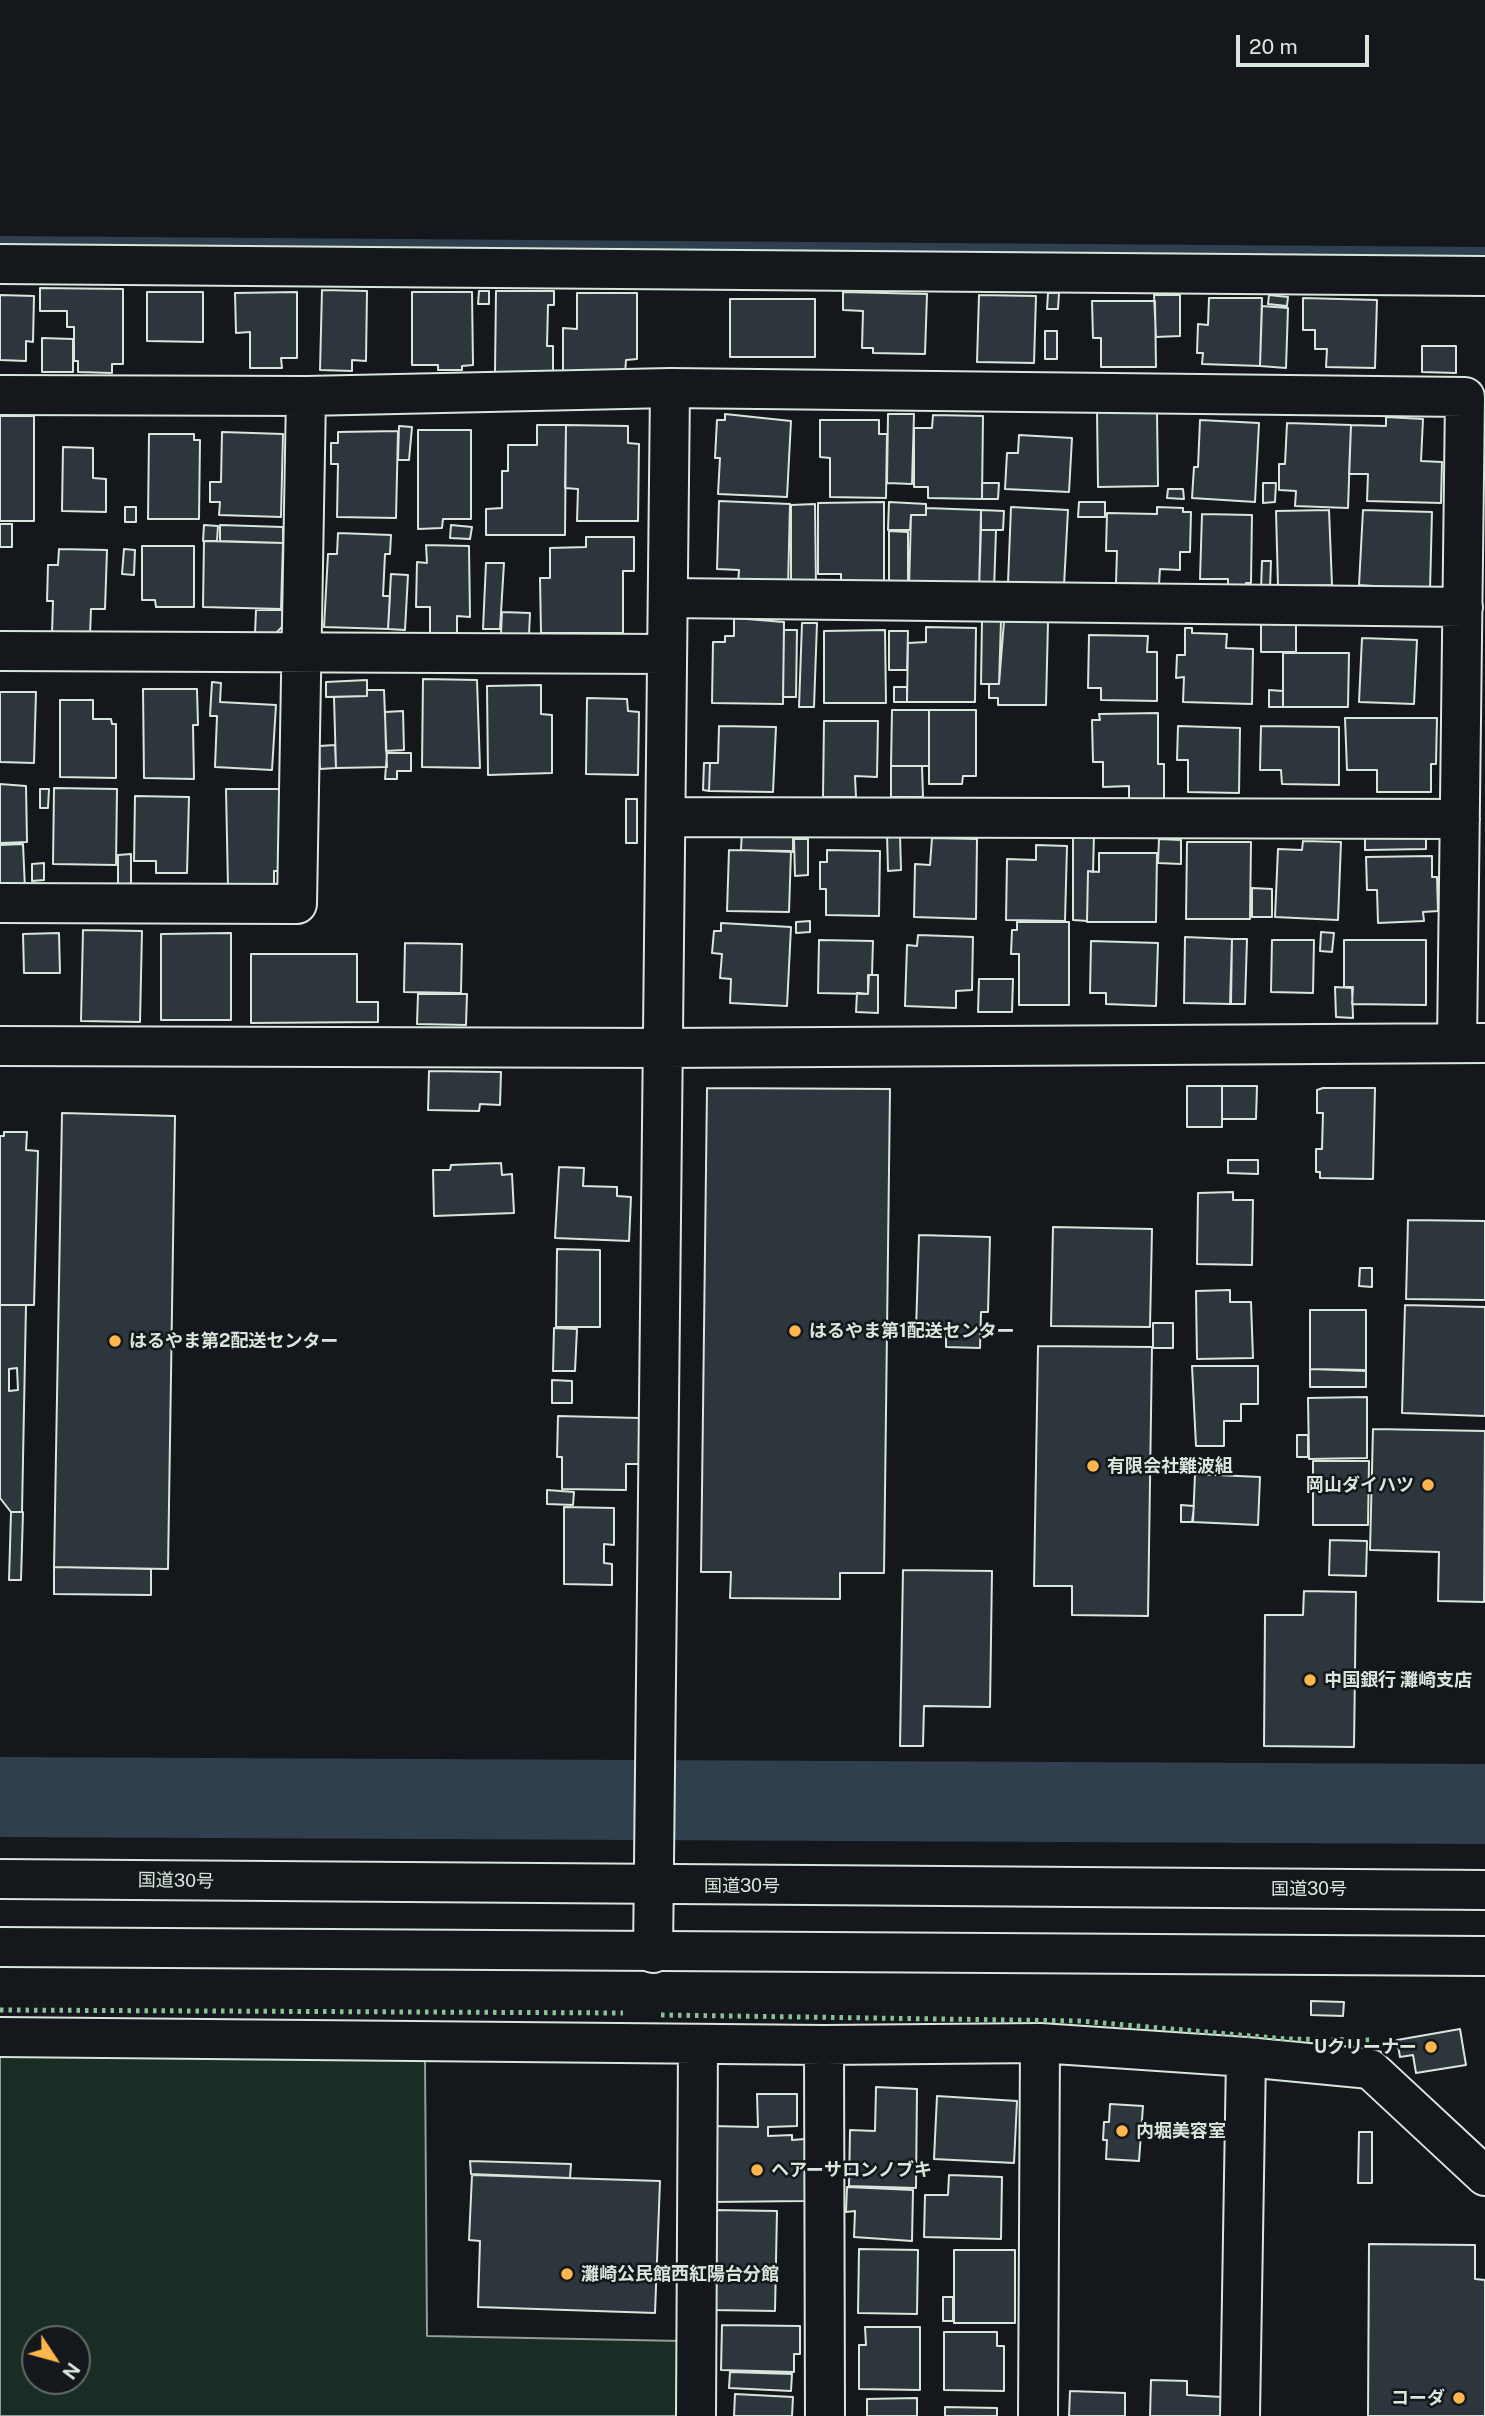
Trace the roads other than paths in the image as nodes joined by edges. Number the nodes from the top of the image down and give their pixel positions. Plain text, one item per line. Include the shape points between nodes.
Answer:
1 (0, 264) edge
2 (1485, 276) edge
3 (670, 388) junction
4 (0, 395) edge
5 (306, 396) junction
6 (668, 598) junction
7 (1463, 607) junction
8 (0, 651) edge
9 (301, 652) junction
10 (667, 654) junction
11 (666, 817) junction
12 (1460, 819) junction
13 (0, 903) edge
14 (1471, 1042) edge
15 (0, 1046) edge
16 (664, 1048) junction
17 (0, 1879) edge
18 (653, 1885) junction
19 (1485, 1890) edge
20 (0, 1947) edge
21 (653, 1953) junction
22 (1485, 1956) edge
23 (0, 2037) edge
24 (1040, 2043) junction
25 (698, 2044) junction
26 (824, 2045) junction
27 (1246, 2057) junction
28 (1485, 2176) edge
29 (696, 2416) edge
30 (825, 2416) edge
31 (1038, 2416) edge
32 (1240, 2416) edge

1 - 2 main road
3 - 5 main road
3 - 6 main road
3 - 7 main road via 1465,397
4 - 5 main road
5 - 9 main road
6 - 7 main road
6 - 10 main road
7 - 12 main road
8 - 9 main road
9 - 10 main road
9 - 13 main road via 297,904
10 - 11 main road
11 - 12 main road
11 - 16 main road
12 - 14 main road
14 - 16 main road
15 - 16 main road
16 - 18 main road
17 - 18 main road, 国道30号
18 - 19 main road, 国道30号
18 - 21 main road
20 - 21 main road
21 - 22 main road
23 - 25 main road
24 - 26 main road
24 - 27 main road
24 - 31 main road
25 - 26 main road
25 - 29 main road
26 - 30 main road
27 - 28 main road via 1370,2069
27 - 32 main road

